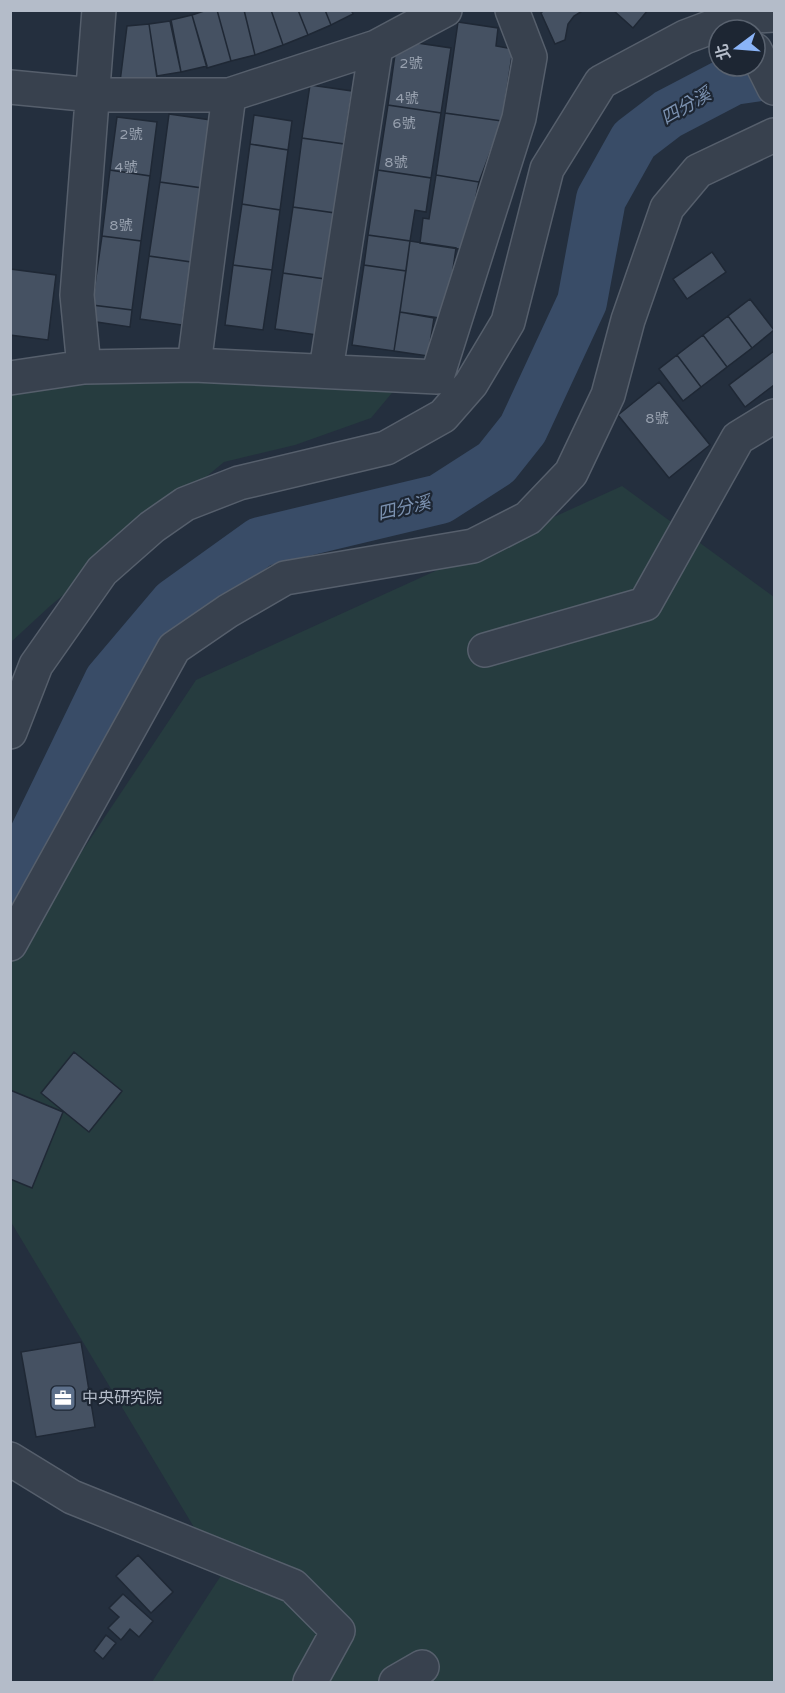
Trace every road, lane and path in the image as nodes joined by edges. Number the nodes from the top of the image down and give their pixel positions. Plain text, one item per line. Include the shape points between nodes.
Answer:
1 (99, 10) edge
2 (445, 10) edge
3 (512, 10) edge
4 (774, 15) edge
5 (759, 18) edge
6 (707, 31) edge
7 (376, 47) junction
8 (767, 74) edge
9 (10, 87) edge
10 (774, 88) edge
11 (93, 95) junction
12 (229, 95) junction
13 (774, 135) edge
14 (194, 365) junction
15 (84, 367) junction
16 (326, 370) junction
17 (10, 378) edge
18 (774, 416) edge
19 (485, 650) dead end
20 (10, 732) edge
21 (10, 944) edge
22 (10, 1460) edge
23 (310, 1683) edge

1 - 11 street
2 - 7 street
3 - 16 street via 530,57 519,118 437,377
4 - 5 street
6 - 20 street via 685,37 601,82 547,169 508,322 471,384 443,416 386,448 239,483 185,504 152,527 102,571 36,665
7 - 12 street
7 - 16 street
8 - 10 street
9 - 11 street
11 - 12 street
11 - 15 street via 77,296
12 - 14 street
13 - 21 street via 698,171 667,208 628,320 608,395 571,473 528,518 474,546 285,578 174,648
14 - 15 street
14 - 16 street
15 - 17 street
18 - 19 street via 738,438 645,604
22 - 23 street via 72,1497 293,1586 338,1631

